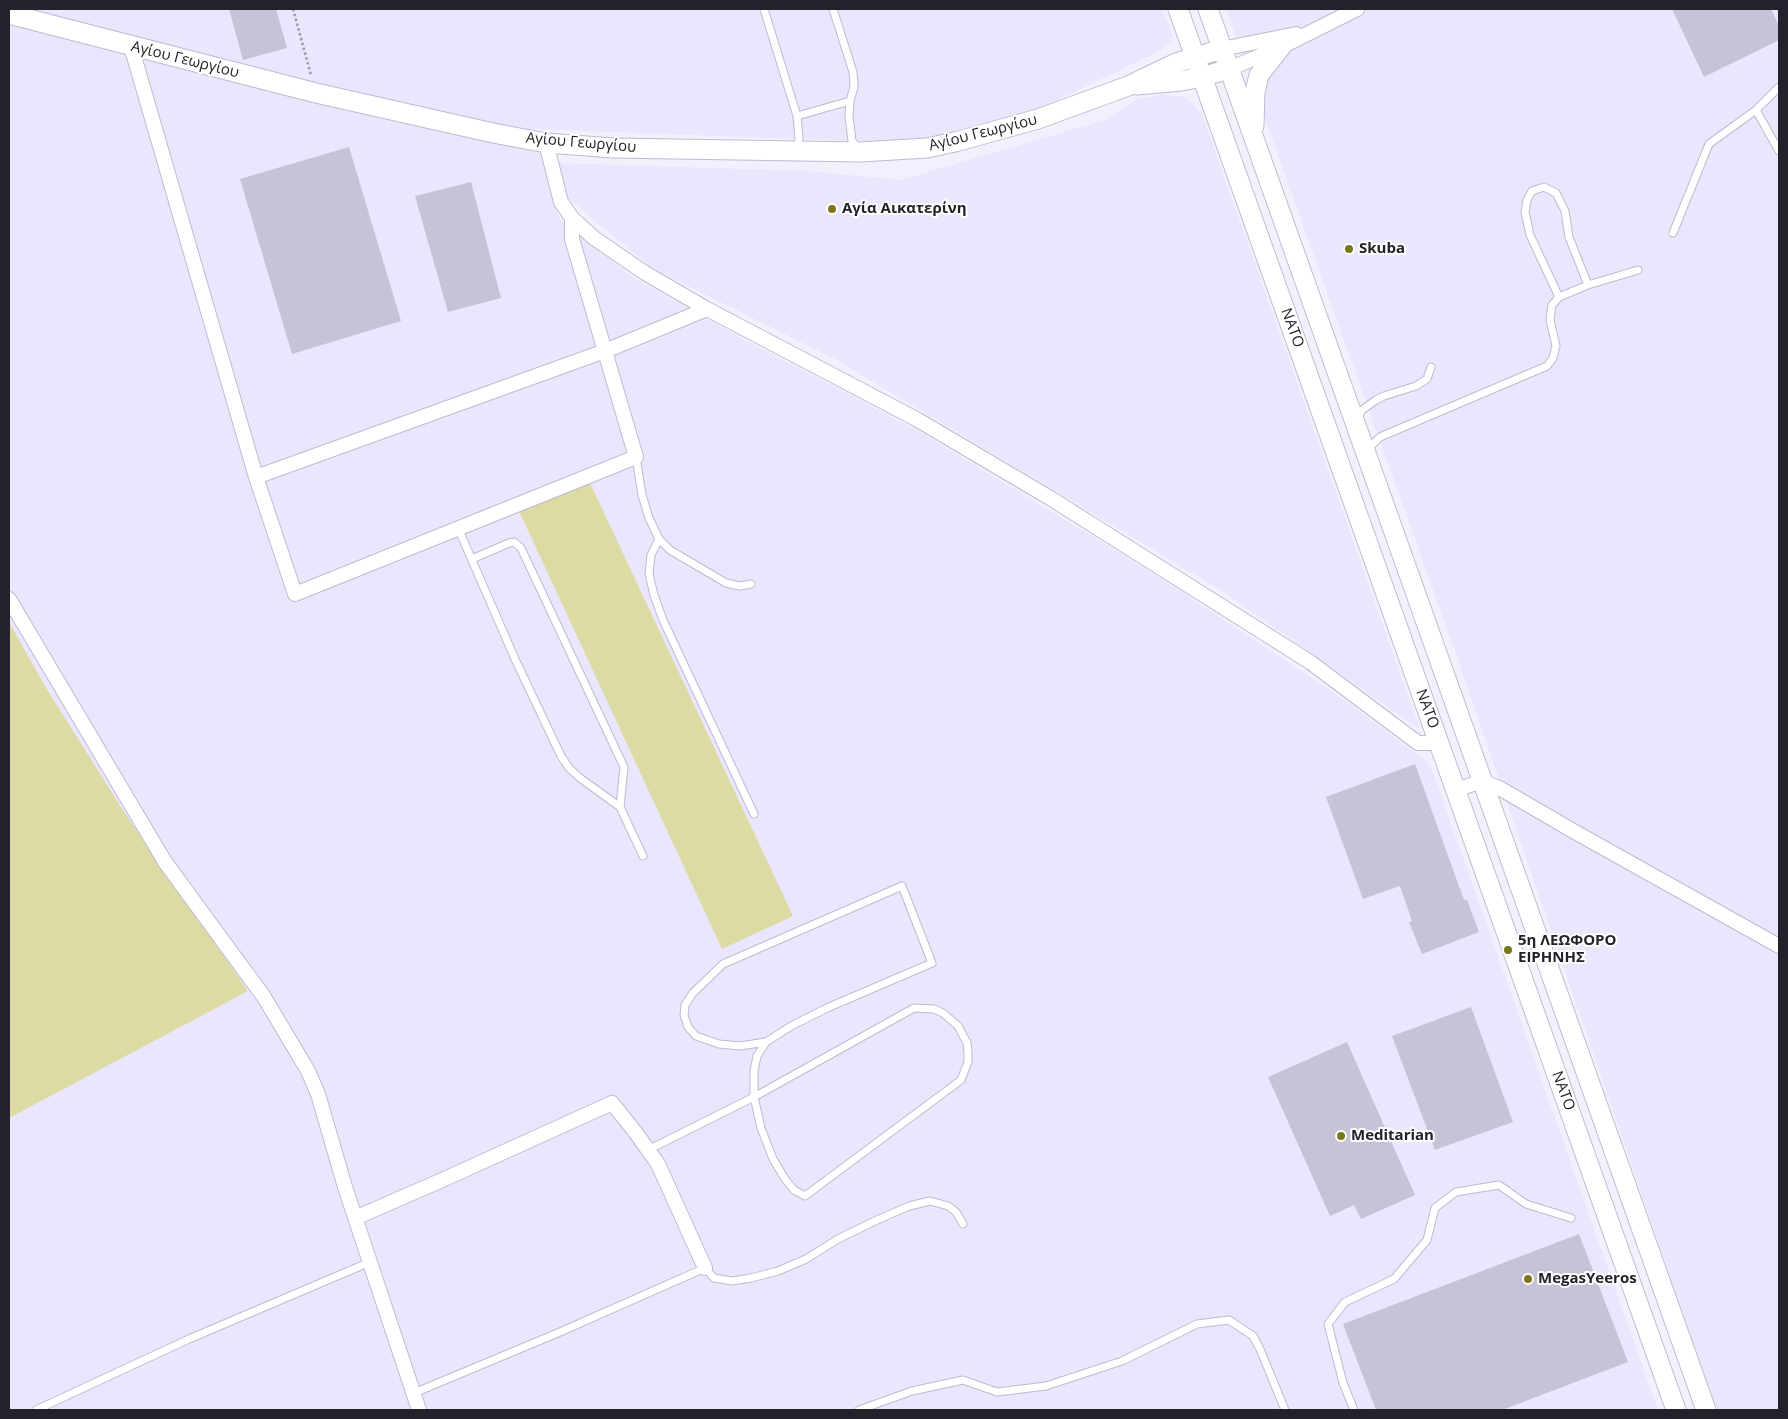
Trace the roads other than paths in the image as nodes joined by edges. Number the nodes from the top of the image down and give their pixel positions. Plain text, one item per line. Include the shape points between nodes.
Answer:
1 (764, 9) edge
2 (833, 9) edge
3 (1178, 9) edge
4 (1208, 9) edge
5 (1357, 9) edge
6 (9, 14) edge
7 (1309, 32) junction
8 (131, 46) junction
9 (1281, 47) junction
10 (1222, 49) junction
11 (1195, 56) junction
12 (1229, 69) junction
13 (1202, 77) junction
14 (1128, 86) junction
15 (1779, 87) edge
16 (850, 101) junction
17 (1756, 110) junction
18 (798, 116) junction
19 (1254, 137) junction
20 (546, 143) junction
21 (797, 151) junction
22 (1779, 151) edge
23 (861, 152) junction
24 (572, 218) junction
25 (1673, 233) dead end
26 (1638, 270) dead end
27 (1588, 286) junction
28 (1559, 297) junction
29 (707, 309) junction
30 (605, 351) junction
31 (1431, 367) dead end
32 (1356, 426) junction
33 (1365, 452) junction
34 (636, 457) junction
35 (256, 477) junction
36 (458, 528) junction
37 (659, 540) junction
38 (472, 558) junction
39 (751, 584) dead end
40 (9, 599) edge
41 (1439, 743) junction
42 (1482, 781) junction
43 (1456, 790) junction
44 (620, 807) junction
45 (754, 814) dead end
46 (643, 856) dead end
47 (1779, 946) edge
48 (766, 1042) junction
49 (754, 1097) junction
50 (648, 1150) junction
51 (355, 1218) junction
52 (1571, 1218) dead end
53 (963, 1224) dead end
54 (370, 1262) junction
55 (704, 1268) junction
56 (414, 1393) junction
57 (36, 1410) edge
58 (419, 1410) edge
59 (859, 1410) edge
60 (1285, 1410) edge
61 (1354, 1410) edge
62 (1676, 1410) edge
63 (1706, 1410) edge

1 - 18 lane
2 - 16 lane via 853,72 854,87
3 - 11 main road, ΝΑΤΟ
4 - 10 main road, ΝΑΤΟ
5 - 7 street
6 - 8 main road, Αγίου Γεωργίου
7 - 9 street
7 - 10 street
8 - 20 main road, Αγίου Γεωργίου via 316,93
8 - 35 street
9 - 12 street
9 - 19 main road via 1259,76 1255,92
10 - 11 main road, Αγίου Γεωργίου
10 - 12 main road, ΝΑΤΟ
11 - 13 main road, ΝΑΤΟ
11 - 14 main road, Αγίου Γεωργίου
12 - 13 main road, Αγίου Γεωργίου
12 - 19 main road, ΝΑΤΟ
13 - 14 main road, Αγίου Γεωργίου
13 - 41 main road, ΝΑΤΟ
14 - 23 main road, Αγίου Γεωργίου via 1038,119 955,142 927,148
15 - 17 lane
16 - 18 lane
16 - 23 lane via 852,140
17 - 22 lane
17 - 25 lane via 1709,144
18 - 21 lane via 800,138
19 - 32 main road, ΝΑΤΟ
20 - 21 main road, Αγίου Γεωργίου via 613,148
20 - 24 street via 561,202
21 - 23 main road, Αγίου Γεωργίου
24 - 29 street via 594,238 645,273
24 - 30 street via 572,239
26 - 27 lane
27 - 28 lane
27 - 28 lane via 1568,236 1565,212 1556,193 1544,187 1532,191 1525,212 1530,235
28 - 33 lane via 1552,305 1550,320 1556,346 1547,366 1380,437
29 - 30 street
29 - 41 street via 910,416 1050,498 1310,662 1418,743
30 - 34 street
30 - 35 street
31 - 32 lane via 1427,379 1416,386 1384,396 1362,410
32 - 33 main road, ΝΑΤΟ
33 - 42 main road, ΝΑΤΟ
34 - 36 street
34 - 37 lane via 642,495
35 - 36 street via 295,594
36 - 38 lane
37 - 39 lane via 726,583
37 - 45 lane via 651,555 649,574 654,595
38 - 44 lane via 561,756 580,778
38 - 44 lane via 509,543 514,542 521,548 624,767
40 - 51 street via 164,862 264,997 308,1070
41 - 43 main road, ΝΑΤΟ
42 - 43 street
42 - 47 street
42 - 63 main road, ΝΑΤΟ
43 - 62 main road, ΝΑΤΟ
44 - 46 lane
48 - 48 lane via 719,1044 696,1036 688,1027 685,1005 723,964 902,886 932,963 827,1008
48 - 49 lane via 757,1056
49 - 49 lane via 773,1159 794,1190 804,1196 961,1080 968,1062 967,1043 958,1026 943,1013 914,1008
49 - 50 lane
50 - 51 street via 612,1103
50 - 55 street via 658,1164
51 - 54 street
52 - 61 lane via 1526,1204 1499,1185 1456,1192 1435,1208 1427,1240 1394,1280 1345,1302 1328,1324 1343,1383
53 - 55 lane via 948,1206 930,1201 877,1220 778,1271 732,1281 714,1278
54 - 56 street
54 - 57 lane via 189,1339
55 - 56 lane
56 - 58 street
59 - 60 lane via 912,1391 963,1380 996,1392 1046,1386 1122,1361 1197,1324 1229,1320 1253,1336

